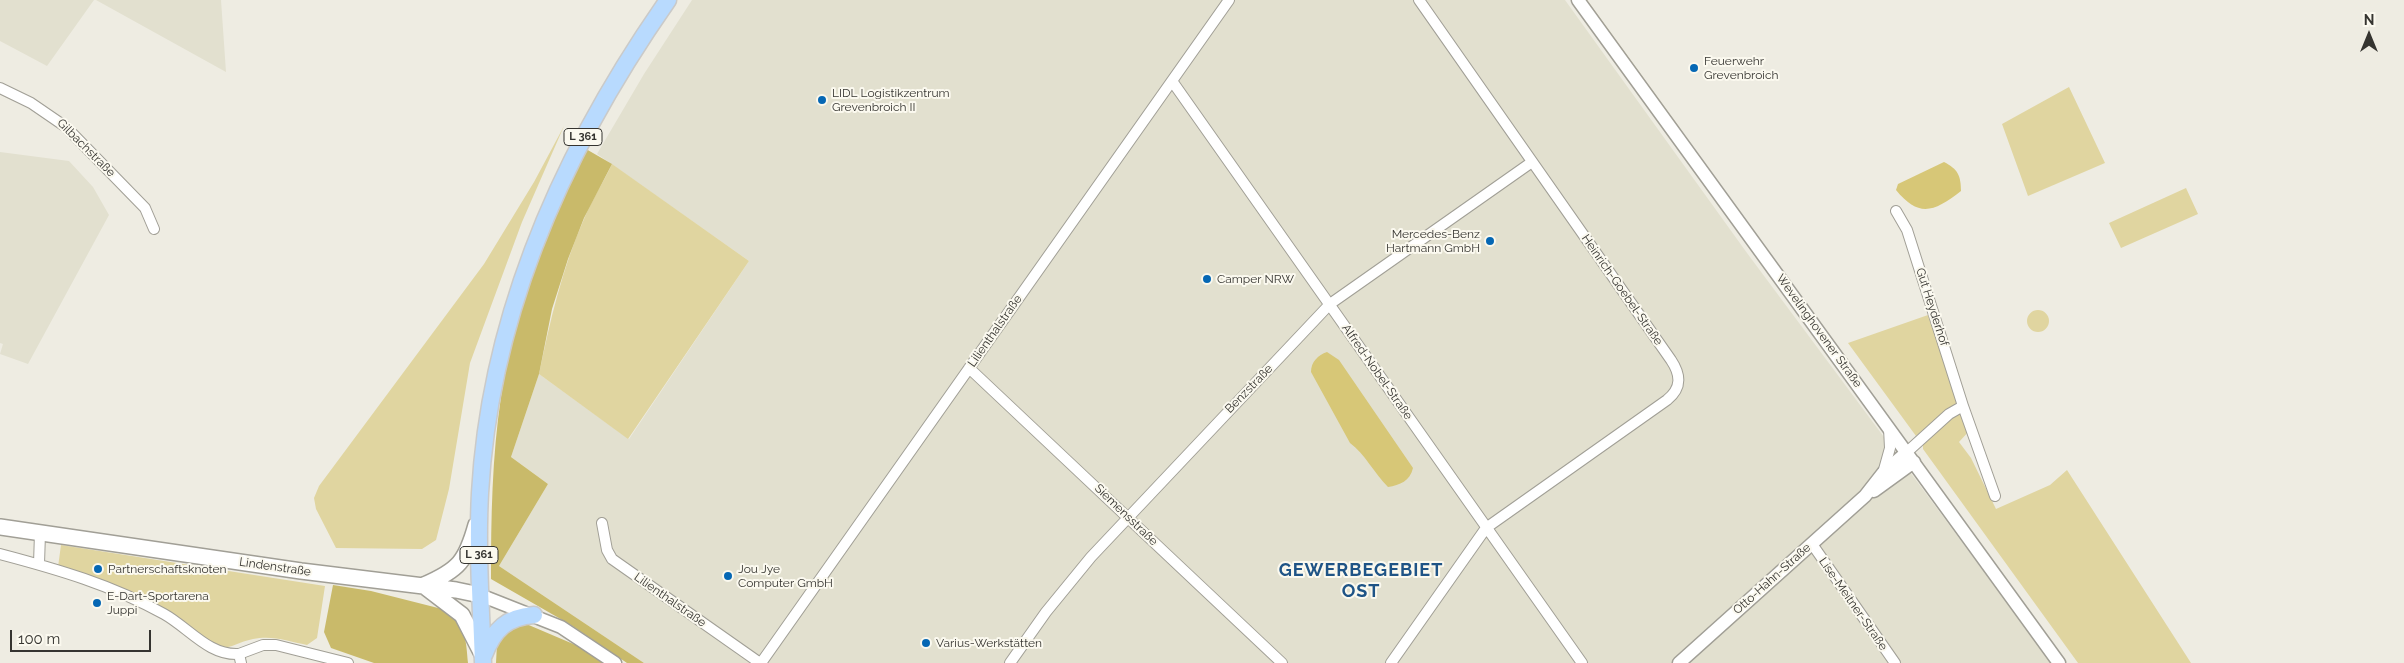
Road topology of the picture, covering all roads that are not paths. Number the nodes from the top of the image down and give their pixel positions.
1 (668, 0) edge
2 (1229, 0) edge
3 (1419, 0) edge
4 (1578, 0) edge
5 (1172, 81) junction
6 (0, 88) edge
7 (1532, 162) junction
8 (1896, 211) dead end
9 (154, 229) dead end
10 (1330, 304) junction
11 (969, 368) junction
12 (1963, 406) junction
13 (1889, 428) junction
14 (1910, 457) junction
15 (1883, 473) junction
16 (1866, 496) junction
17 (1995, 496) dead end
18 (479, 514) junction
19 (1128, 517) junction
20 (602, 523) dead end
21 (0, 527) edge
22 (1486, 528) junction
23 (40, 533) junction
24 (1812, 544) junction
25 (0, 554) edge
26 (40, 564) junction
27 (423, 585) junction
28 (480, 595) junction
29 (534, 615) junction
30 (240, 659) edge
31 (483, 660) edge
32 (348, 663) edge
33 (615, 663) edge
34 (760, 663) edge
35 (1010, 663) edge
36 (1282, 663) edge
37 (1391, 663) edge
38 (1582, 663) edge
39 (1679, 663) edge
40 (1895, 663) edge
41 (2059, 663) edge

1 - 18 main road, L 361
2 - 5 street, Lilienthalstraße
3 - 7 street, Heinrich-Goebel-Straße
4 - 13 street, Wevelinghovener Straße
5 - 10 street, Alfred-Nobel-Straße
5 - 11 street, Lilienthalstraße
6 - 9 street, Gilbachstraße
7 - 10 street, Benzstraße
7 - 22 street, Heinrich-Goebel-Straße
8 - 12 street, Gut Heyderhof
10 - 19 street, Benzstraße
10 - 22 street, Alfred-Nobel-Straße
11 - 19 street, Siemensstraße
11 - 34 street, Lilienthalstraße
12 - 14 street
12 - 17 street, Gut Heyderhof
13 - 14 street, Wevelinghovener Straße
13 - 15 street, Otto-Hahn-Straße
14 - 15 street, Otto-Hahn-Straße
14 - 16 street, Otto-Hahn-Straße
14 - 41 street, Wevelinghovener Straße
15 - 16 street, Otto-Hahn-Straße
16 - 24 street, Otto-Hahn-Straße
18 - 27 main road
18 - 28 main road, L 361
19 - 35 street, Benzstraße
19 - 36 street, Siemensstraße
20 - 34 street, Lilienthalstraße
21 - 23 main road, Lindenstraße
22 - 37 street
22 - 38 street, Alfred-Nobel-Straße
23 - 26 street
23 - 27 main road, Lindenstraße
24 - 39 street, Otto-Hahn-Straße
24 - 40 street, Lise-Meitner-Straße
25 - 26 street
26 - 30 street
27 - 28 main road, Lindenstraße
27 - 31 main road
28 - 29 street
28 - 31 main road, L 361
29 - 31 main road
29 - 33 street
30 - 32 street

